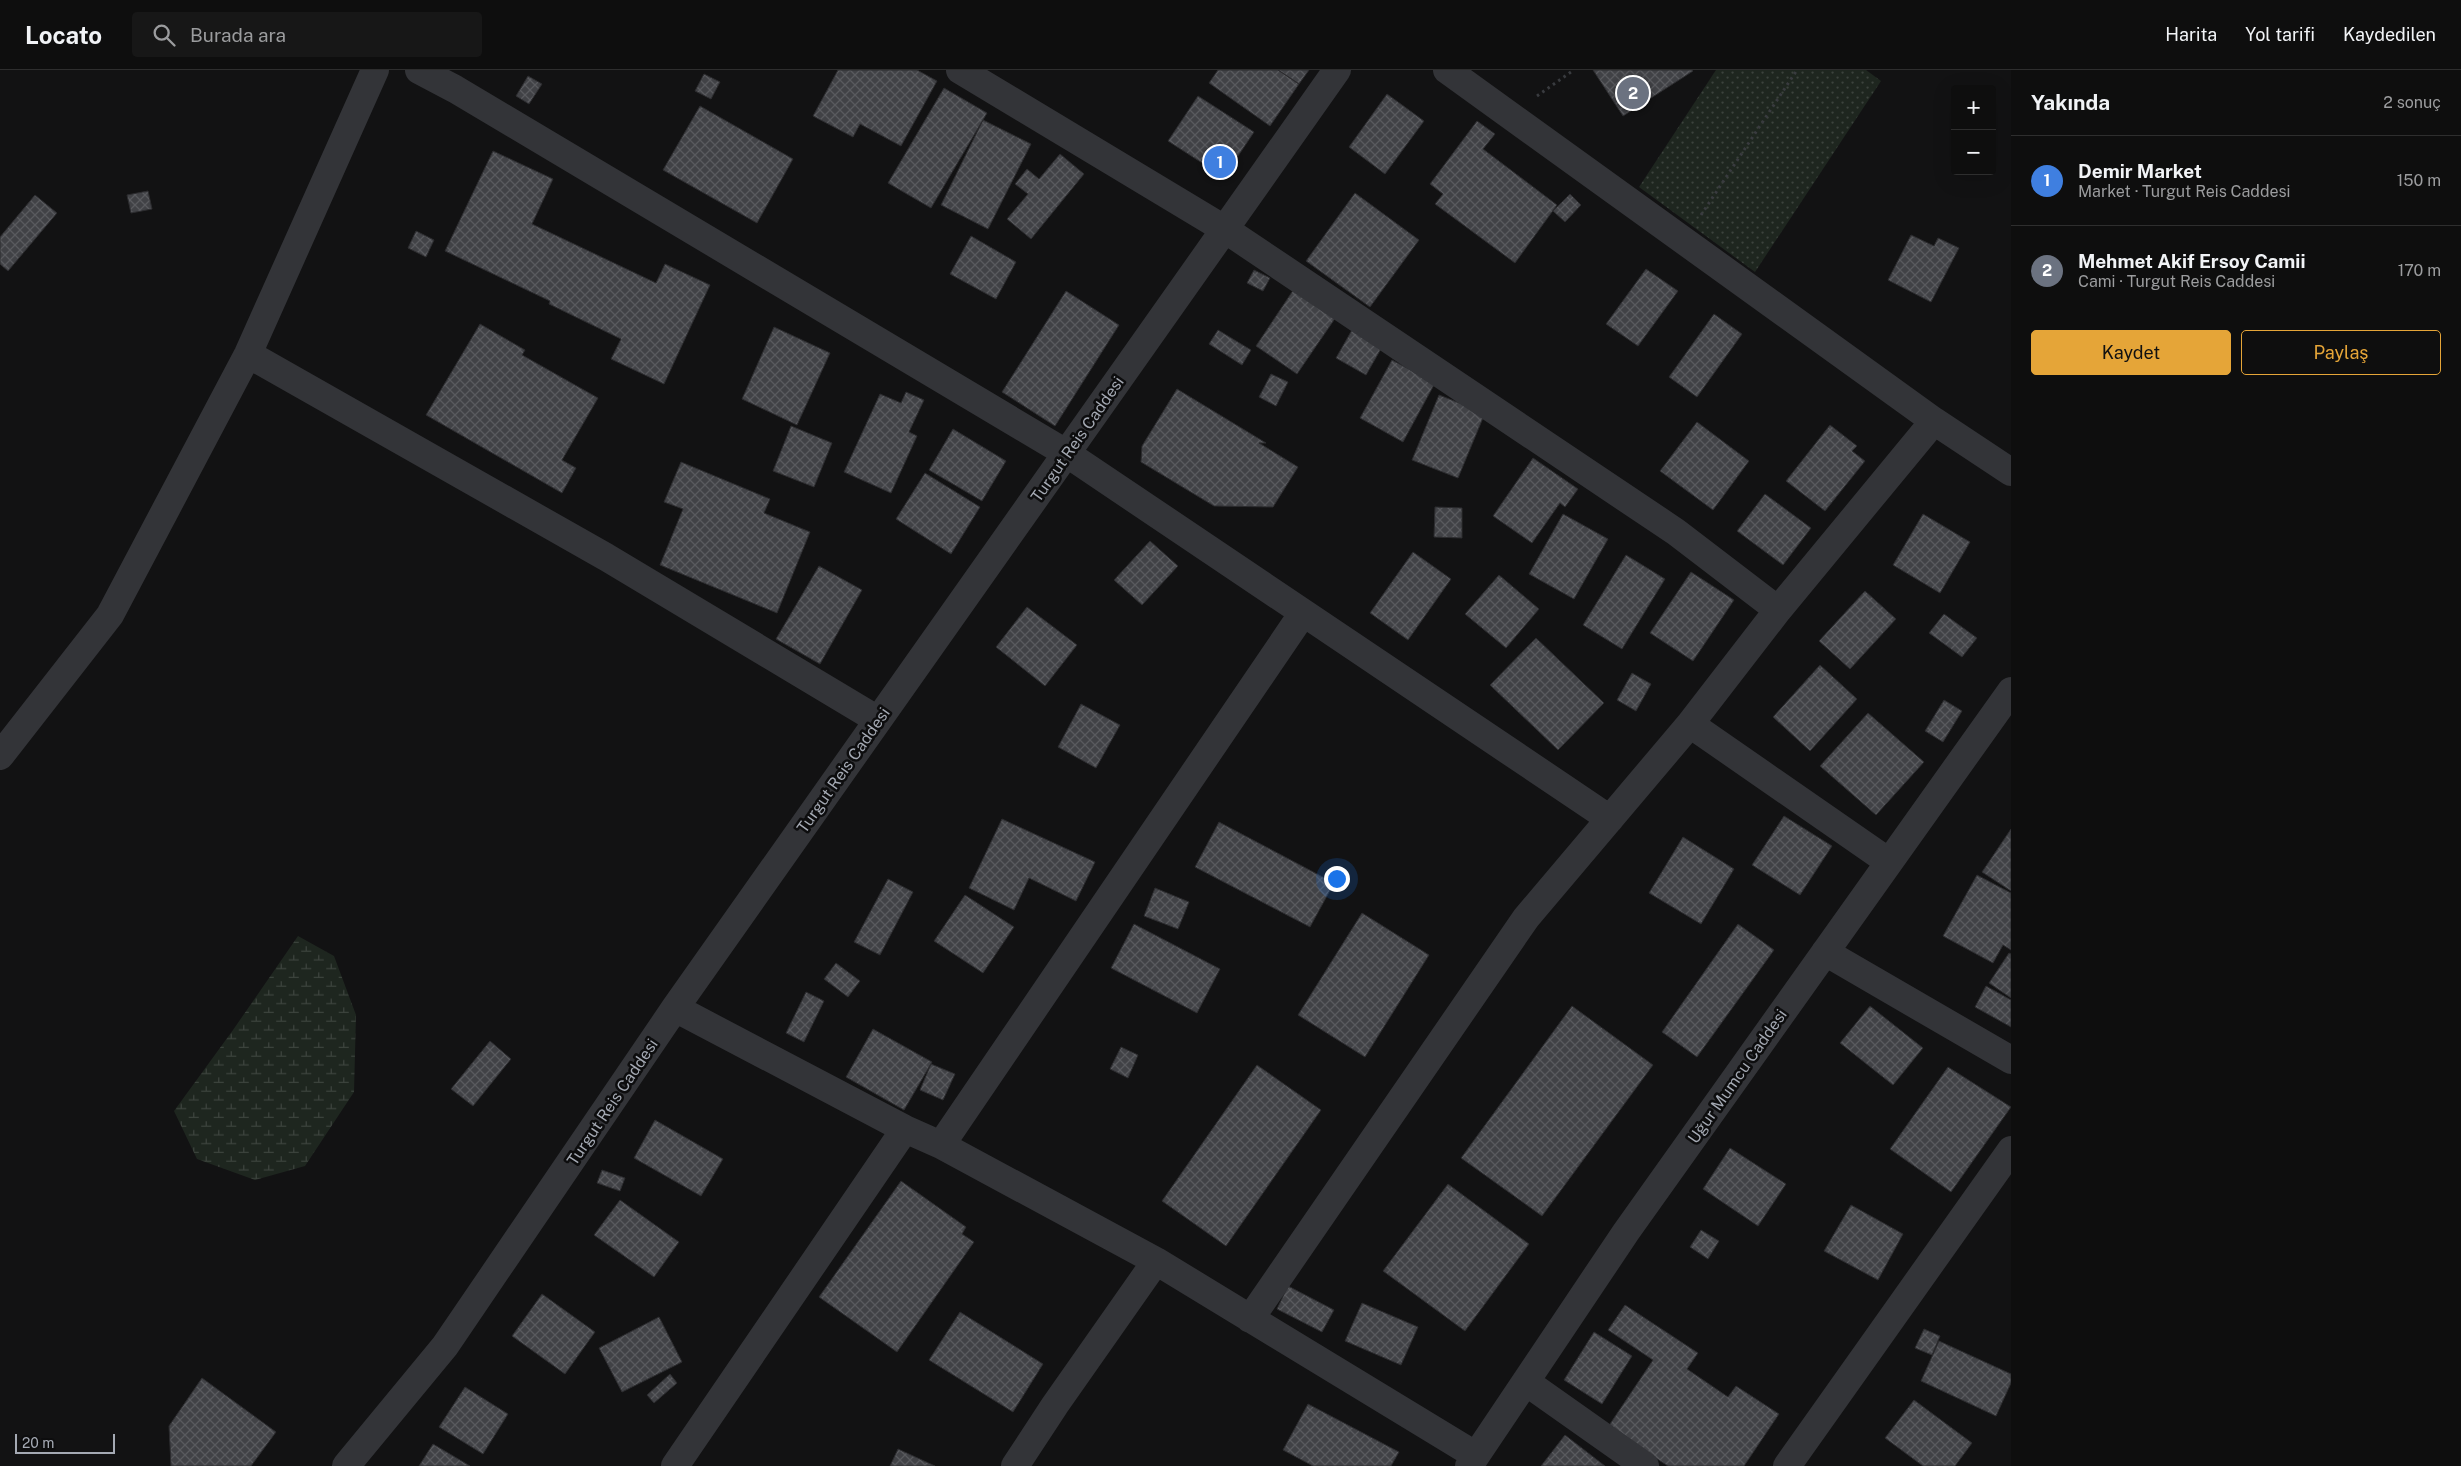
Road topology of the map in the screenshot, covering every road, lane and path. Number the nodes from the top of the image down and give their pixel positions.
1 (375, 70) edge
2 (419, 70) edge
3 (960, 70) edge
4 (1337, 70) edge
5 (1447, 70) edge
6 (1796, 70) edge
7 (1571, 72) dead end
8 (1510, 116) junction
9 (1226, 230) junction
10 (1683, 240) junction
11 (248, 354) junction
12 (1934, 421) junction
13 (1066, 453) junction
14 (2011, 472) edge
15 (1778, 610) junction
16 (1303, 613) junction
17 (2011, 691) edge
18 (878, 720) junction
19 (1690, 724) junction
20 (0, 756) edge
21 (1610, 818) junction
22 (1889, 862) junction
23 (1825, 952) junction
24 (675, 1008) junction
25 (2011, 1060) edge
26 (905, 1129) junction
27 (941, 1145) junction
28 (2011, 1150) edge
29 (1156, 1261) junction
30 (1250, 1319) junction
31 (1526, 1382) junction
32 (1472, 1460) edge
33 (346, 1466) edge
34 (675, 1466) edge
35 (1015, 1466) edge
36 (1645, 1466) edge
37 (1787, 1466) edge

1 - 11 street
2 - 13 street
3 - 9 street
4 - 9 street, Turgut Reis Caddesi
5 - 8 street
6 - 10 path
7 - 8 path
8 - 10 street
9 - 13 street, Turgut Reis Caddesi
9 - 15 street
10 - 12 street
11 - 18 street
11 - 20 street
12 - 14 street
12 - 15 street
13 - 16 street
13 - 18 street, Turgut Reis Caddesi
15 - 19 street
16 - 21 street
16 - 27 street
17 - 22 street, Uğur Mumcu Caddesi
18 - 24 street, Turgut Reis Caddesi
19 - 21 street
19 - 22 street
21 - 30 street
22 - 23 street, Uğur Mumcu Caddesi
23 - 25 street
23 - 31 street, Uğur Mumcu Caddesi
24 - 26 street
24 - 33 street, Turgut Reis Caddesi
26 - 27 street
26 - 34 street
27 - 29 street
28 - 37 street
29 - 30 street
29 - 35 street
30 - 32 street
31 - 32 street, Uğur Mumcu Caddesi
31 - 36 street

